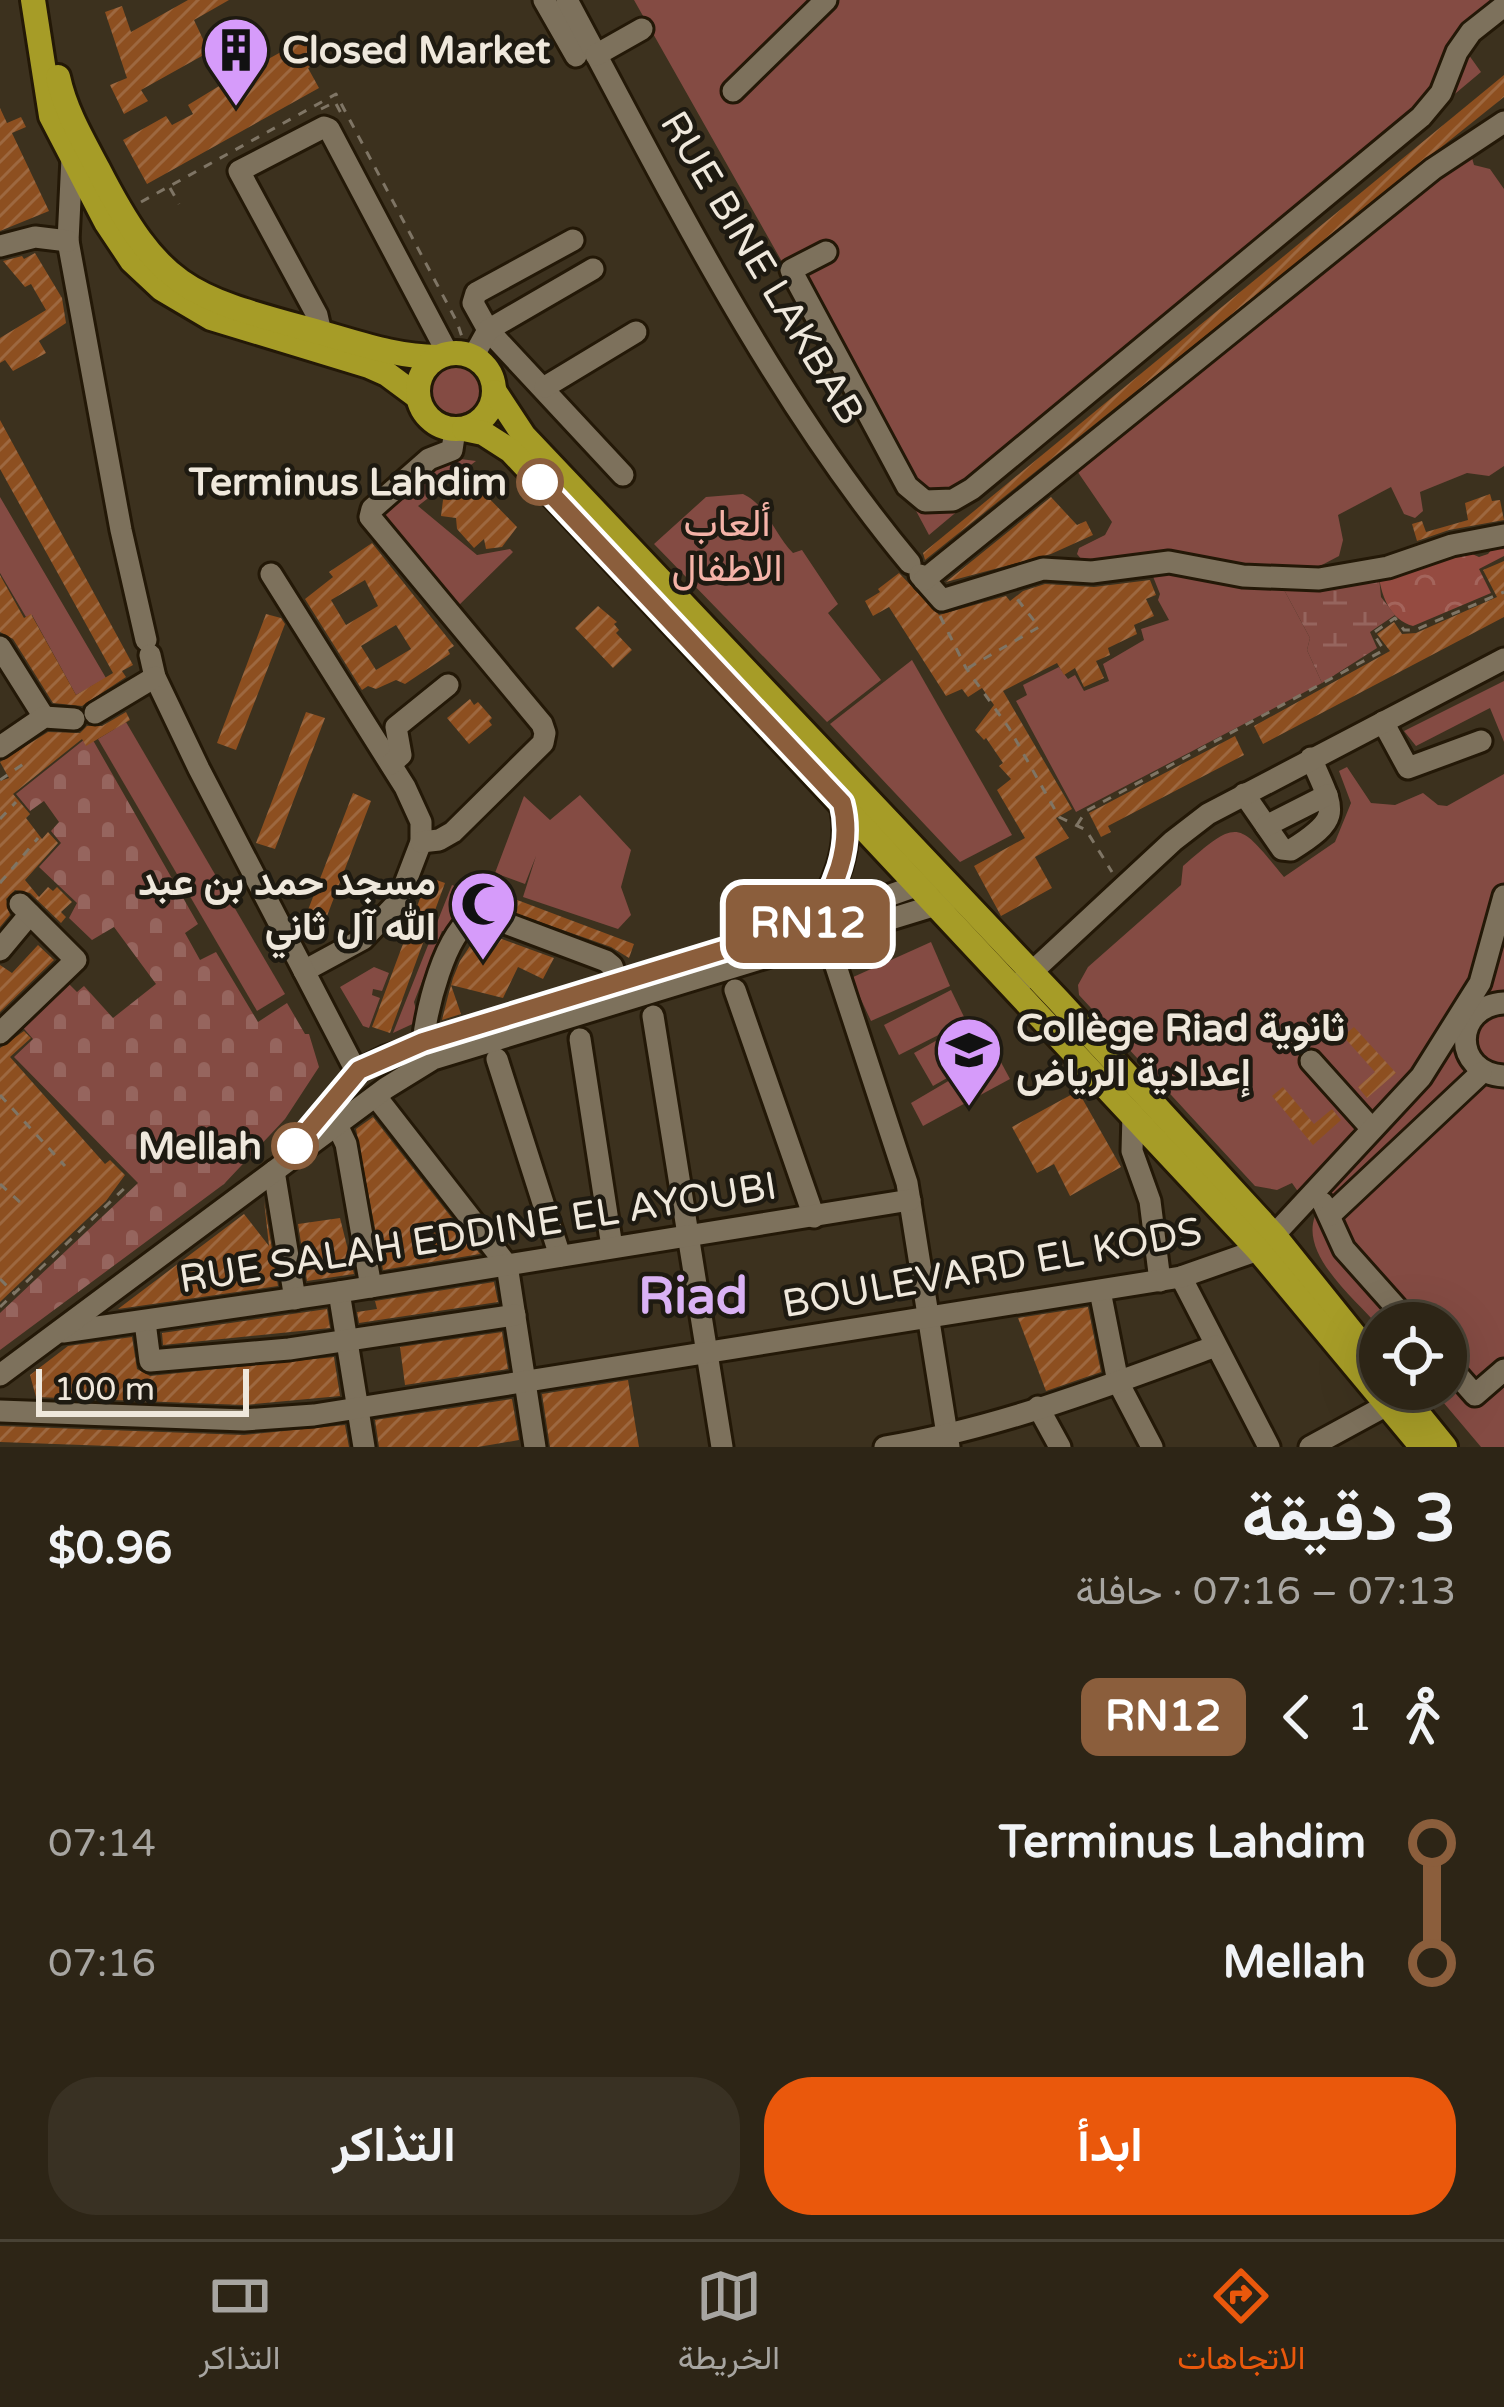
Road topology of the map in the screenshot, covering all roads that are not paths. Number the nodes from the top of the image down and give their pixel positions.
1 (33, 0) edge
2 (47, 0) edge
3 (544, 0) edge
4 (567, 0) edge
5 (826, 0) edge
6 (1504, 6) edge
7 (642, 29) dead end
8 (586, 55) junction
9 (733, 91) dead end
10 (1504, 122) edge
11 (72, 158) junction
12 (573, 240) dead end
13 (68, 241) junction
14 (0, 246) edge
15 (826, 253) dead end
16 (593, 269) dead end
17 (488, 330) junction
18 (636, 332) dead end
19 (321, 333) junction
20 (452, 350) junction
21 (544, 388) junction
22 (494, 392) junction
23 (418, 397) junction
24 (460, 430) junction
25 (623, 476) dead end
26 (1504, 536) edge
27 (918, 573) junction
28 (271, 574) dead end
29 (0, 647) edge
30 (150, 657) junction
31 (1504, 658) edge
32 (448, 685) dead end
33 (44, 717) junction
34 (1383, 722) junction
35 (1481, 741) dead end
36 (0, 747) edge
37 (1311, 758) junction
38 (391, 764) junction
39 (1244, 794) junction
40 (1327, 795) junction
41 (842, 803) junction
42 (1266, 826) junction
43 (421, 842) junction
44 (927, 895) junction
45 (1504, 896) edge
46 (808, 924) junction
47 (0, 950) edge
48 (832, 957) dead end
49 (304, 971) junction
50 (1023, 980) junction
51 (735, 990) dead end
52 (621, 991) junction
53 (1493, 1003) edge
54 (653, 1016) dead end
55 (0, 1033) edge
56 (1448, 1037) junction
57 (580, 1039) dead end
58 (423, 1042) junction
59 (497, 1059) dead end
60 (1311, 1061) dead end
61 (1476, 1067) junction
62 (362, 1070) junction
63 (1504, 1076) edge
64 (382, 1096) junction
65 (1504, 1099) edge
66 (1133, 1114) junction
67 (338, 1127) junction
68 (1372, 1129) junction
69 (274, 1171) junction
70 (1316, 1190) junction
71 (910, 1201) junction
72 (1330, 1215) junction
73 (814, 1217) junction
74 (688, 1235) junction
75 (1266, 1242) junction
76 (612, 1247) junction
77 (560, 1256) junction
78 (507, 1265) junction
79 (1170, 1279) junction
80 (371, 1287) junction
81 (1100, 1291) junction
82 (339, 1292) junction
83 (295, 1299) junction
84 (1391, 1302) edge
85 (515, 1315) junction
86 (929, 1320) junction
87 (145, 1322) junction
88 (57, 1333) junction
89 (347, 1341) junction
90 (1359, 1344) edge
91 (1216, 1346) junction
92 (706, 1354) junction
93 (1359, 1356) edge
94 (1504, 1370) edge
95 (0, 1375) edge
96 (1118, 1382) junction
97 (525, 1384) junction
98 (1467, 1386) edge
99 (1038, 1407) junction
100 (358, 1409) junction
101 (1371, 1410) edge
102 (1401, 1410) edge
103 (1407, 1410) edge
104 (0, 1411) edge
105 (947, 1442) edge
106 (531, 1446) edge
107 (364, 1447) edge
108 (722, 1447) edge
109 (885, 1447) edge
110 (1060, 1447) edge
111 (1152, 1447) edge
112 (1270, 1447) edge
113 (1310, 1447) edge
114 (1422, 1447) edge
115 (1445, 1447) edge

1 - 11 main road
2 - 19 main road
3 - 8 street
4 - 8 street, RUE BINE LAKBAB
5 - 9 street
6 - 15 street
7 - 8 street
8 - 27 street, RUE BINE LAKBAB
10 - 27 street
11 - 13 street
11 - 23 main road
12 - 17 street
13 - 14 street
13 - 30 street
16 - 17 street
17 - 20 street
17 - 21 street
18 - 21 street
19 - 20 main road
19 - 20 street
20 - 22 main road
20 - 23 main road
21 - 25 street
22 - 24 main road
22 - 44 main road
23 - 24 main road
24 - 41 main road
24 - 43 street
26 - 27 street
28 - 38 street
29 - 33 street
30 - 33 street
30 - 49 street
31 - 34 street
32 - 38 street
33 - 36 street
34 - 35 street
34 - 37 street
37 - 39 street
37 - 40 street
38 - 43 street
39 - 42 street
39 - 50 street
40 - 42 street
40 - 42 street
41 - 44 main road
41 - 46 main road
43 - 49 street
44 - 46 street
44 - 50 main road
44 - 52 street
45 - 53 street
46 - 52 street
47 - 55 street
48 - 71 street
49 - 62 street
50 - 66 main road
50 - 75 main road
51 - 73 street
52 - 58 street
52 - 58 street
52 - 64 street
53 - 56 street
53 - 61 street
54 - 74 street
56 - 61 street
56 - 68 street
57 - 76 street
58 - 62 street
59 - 77 street
60 - 68 street
61 - 63 street
61 - 65 street
61 - 72 street
62 - 64 street
62 - 69 street
64 - 67 street
64 - 78 street
66 - 75 main road
66 - 79 street
67 - 69 street
67 - 80 street
68 - 70 street
69 - 83 street
69 - 88 street
70 - 72 street
70 - 75 street
71 - 73 street, RUE SALAH EDDINE EL AYOUBI
71 - 86 street
72 - 84 street
73 - 74 street, RUE SALAH EDDINE EL AYOUBI
74 - 76 street, RUE SALAH EDDINE EL AYOUBI
74 - 92 street
75 - 79 street, BOULEVARD EL KODS
75 - 90 main road
75 - 93 main road
76 - 77 street, RUE SALAH EDDINE EL AYOUBI
77 - 78 street, RUE SALAH EDDINE EL AYOUBI
78 - 80 street, RUE SALAH EDDINE EL AYOUBI
78 - 85 street
79 - 81 street, BOULEVARD EL KODS
79 - 91 street
80 - 82 street, RUE SALAH EDDINE EL AYOUBI
81 - 86 street, BOULEVARD EL KODS
81 - 96 street
82 - 83 street, RUE SALAH EDDINE EL AYOUBI
82 - 89 street
83 - 87 street, RUE SALAH EDDINE EL AYOUBI
85 - 89 street
85 - 97 street
86 - 92 street, BOULEVARD EL KODS
86 - 105 street
87 - 88 street, RUE SALAH EDDINE EL AYOUBI
87 - 89 street
88 - 95 street
89 - 100 street
91 - 96 street
91 - 112 street
92 - 97 street, BOULEVARD EL KODS
92 - 108 street
94 - 98 street
96 - 99 street
96 - 111 street
97 - 100 street, BOULEVARD EL KODS
97 - 106 street
99 - 105 street
99 - 110 street
100 - 104 street, BOULEVARD EL KODS
100 - 107 street
101 - 113 street
102 - 114 main road
103 - 115 main road
105 - 109 street

